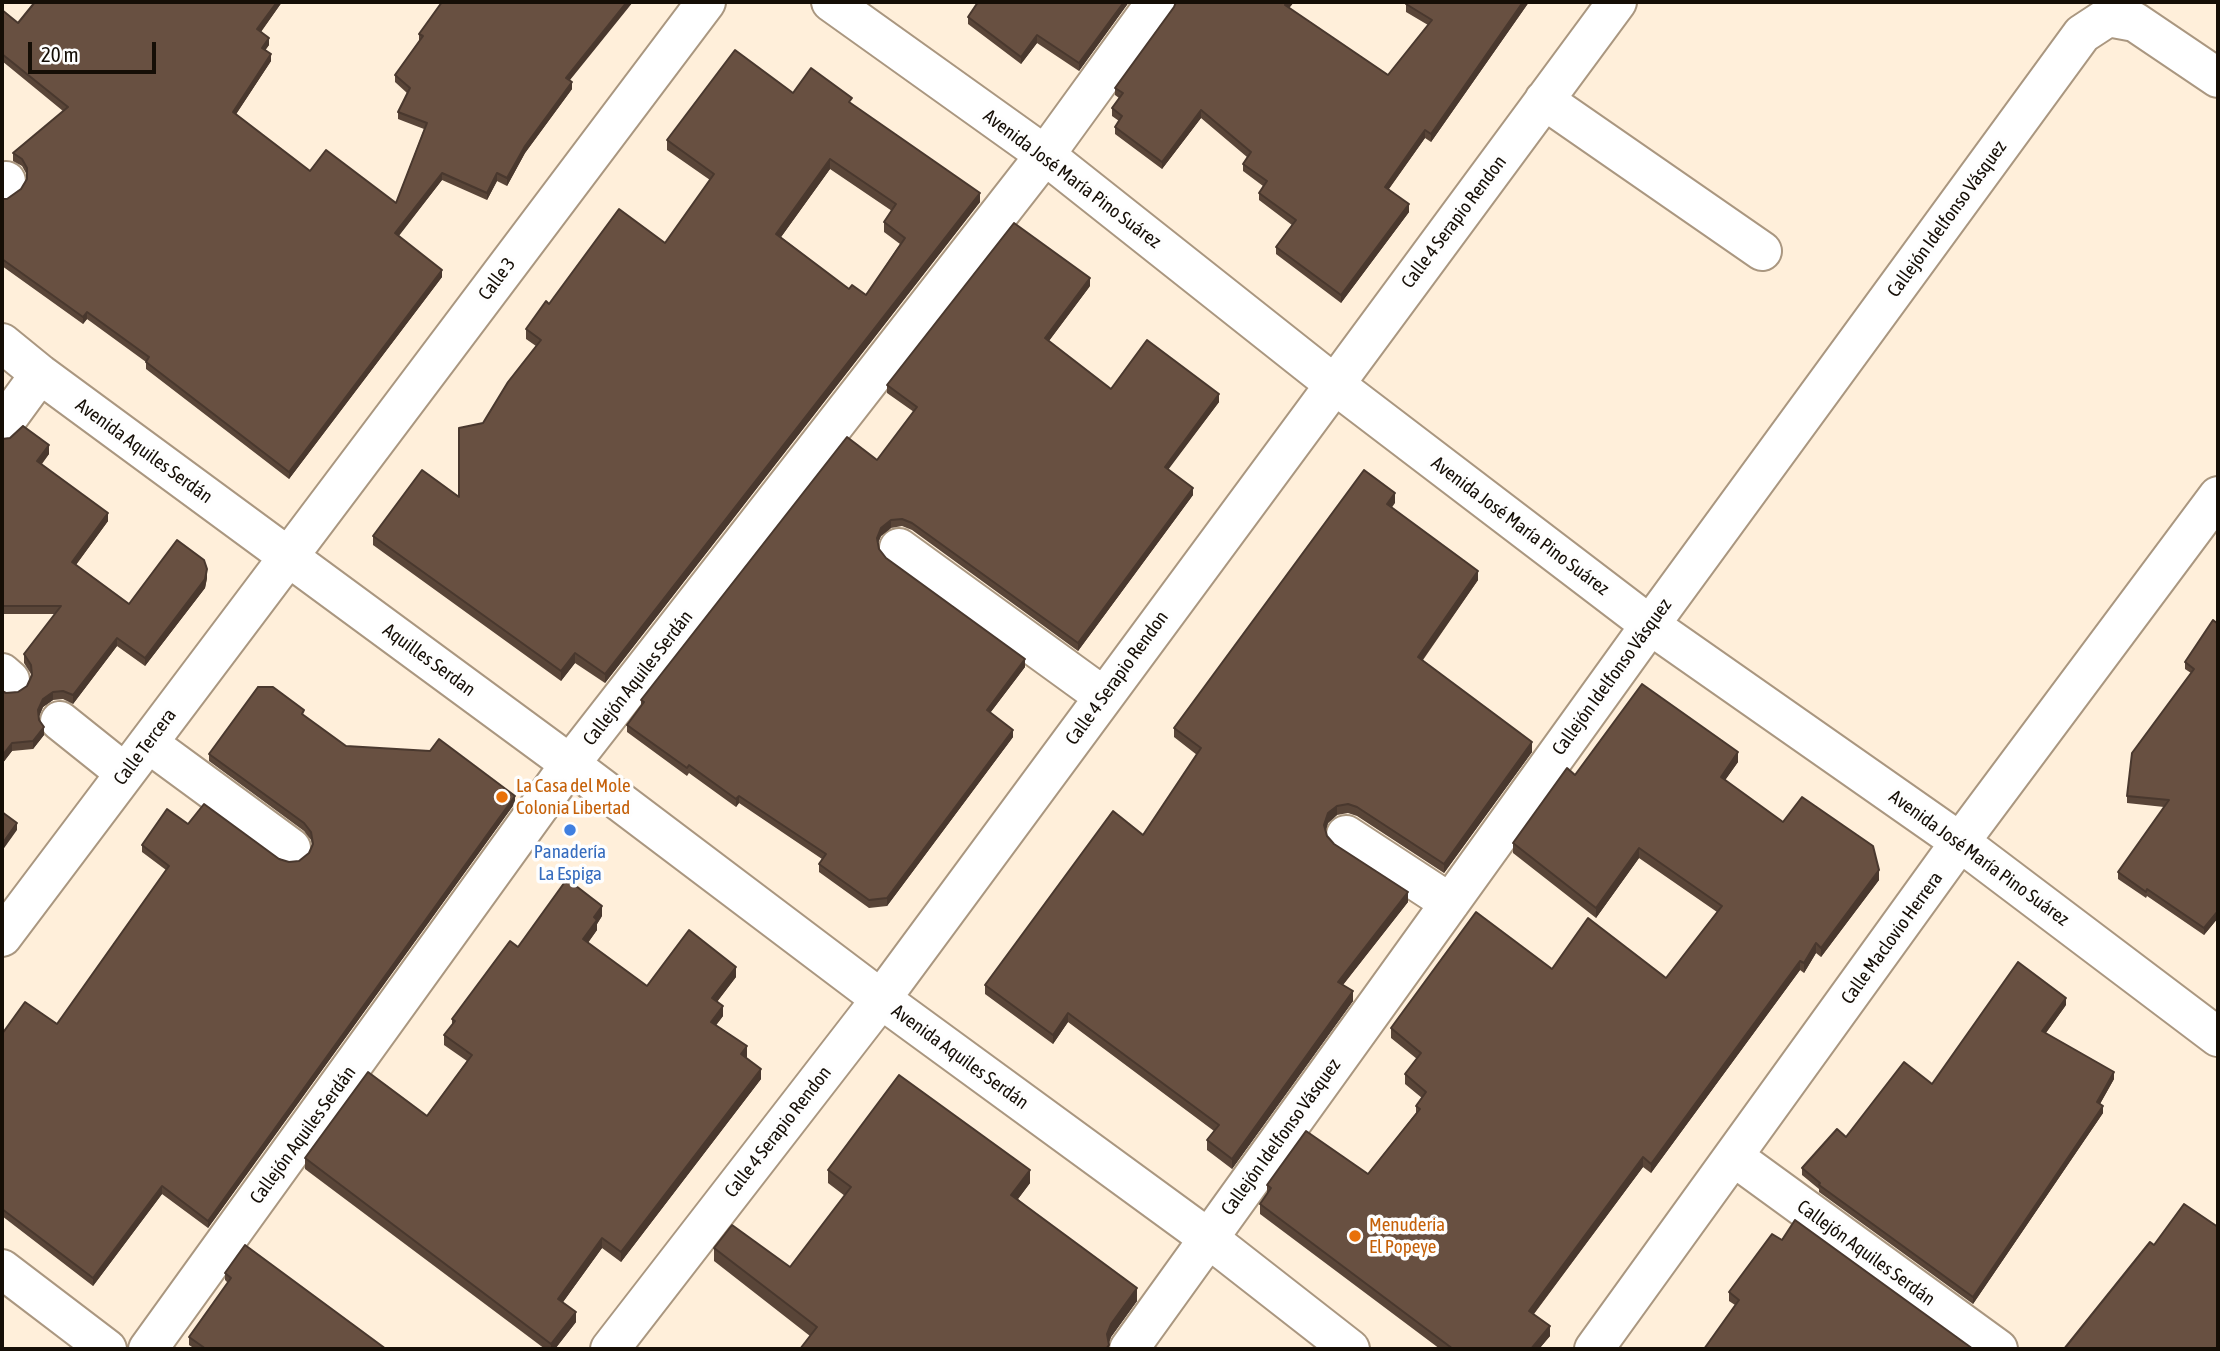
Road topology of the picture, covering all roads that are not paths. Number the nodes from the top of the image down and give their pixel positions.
1 (706, 2) edge
2 (831, 2) edge
3 (1156, 2) edge
4 (1617, 2) edge
5 (2218, 78) edge
6 (1544, 100) junction
7 (1045, 155) junction
8 (1762, 251) dead end
9 (2, 343) edge
10 (40, 374) junction
11 (1334, 384) junction
12 (2, 425) edge
13 (2218, 496) edge
14 (2206, 539) edge
15 (899, 548) dead end
16 (288, 556) junction
17 (1650, 625) junction
18 (1104, 696) junction
19 (60, 721) dead end
20 (148, 743) junction
21 (570, 764) junction
22 (125, 773) junction
23 (1346, 835) dead end
24 (1960, 842) junction
25 (291, 848) dead end
26 (1450, 903) junction
27 (2, 937) edge
28 (881, 999) junction
29 (2218, 1037) edge
30 (1734, 1157) junction
31 (1208, 1238) junction
32 (2, 1269) edge
33 (107, 1349) edge
34 (148, 1349) edge
35 (610, 1349) edge
36 (1129, 1349) edge
37 (1350, 1349) edge
38 (1594, 1349) edge
39 (1998, 1349) edge

1 - 16 street, Calle 3
2 - 7 street, Avenida José María Pino Suárez
3 - 7 street
4 - 6 street, Calle 4 Serapio Rendon
5 - 17 street, Callejón Idelfonso Vásquez
6 - 8 street
6 - 11 street, Calle 4 Serapio Rendon
7 - 11 street, Avenida José María Pino Suárez
7 - 21 street, Callejón Aquiles Serdán
9 - 10 street, Avenida Aquiles Serdán
10 - 12 street
10 - 16 street, Avenida Aquiles Serdán
11 - 17 street, Avenida José María Pino Suárez
11 - 18 street, Calle 4 Serapio Rendon
13 - 14 street, Calle Maclovio Herrera
14 - 24 street, Calle Maclovio Herrera
15 - 18 street
16 - 20 street, Calle Tercera
16 - 21 street, Aquilles Serdan
17 - 24 street, Avenida José María Pino Suárez
17 - 26 street, Callejón Idelfonso Vásquez
18 - 28 street, Calle 4 Serapio Rendon
19 - 22 street
20 - 22 street, Calle Tercera
20 - 25 street
21 - 28 street, Avenida Aquiles Serdán
21 - 34 street, Callejón Aquiles Serdán
22 - 27 street, Calle Tercera
23 - 26 street
24 - 29 street, Avenida José María Pino Suárez
24 - 30 street, Calle Maclovio Herrera
26 - 31 street, Callejón Idelfonso Vásquez
28 - 31 street, Avenida Aquiles Serdán
28 - 35 street, Calle 4 Serapio Rendon
30 - 38 street, Calle Maclovio Herrera
30 - 39 street, Callejón Aquiles Serdán
31 - 36 street, Callejón Idelfonso Vásquez
31 - 37 street, Avenida Aquiles Serdán
32 - 33 street

